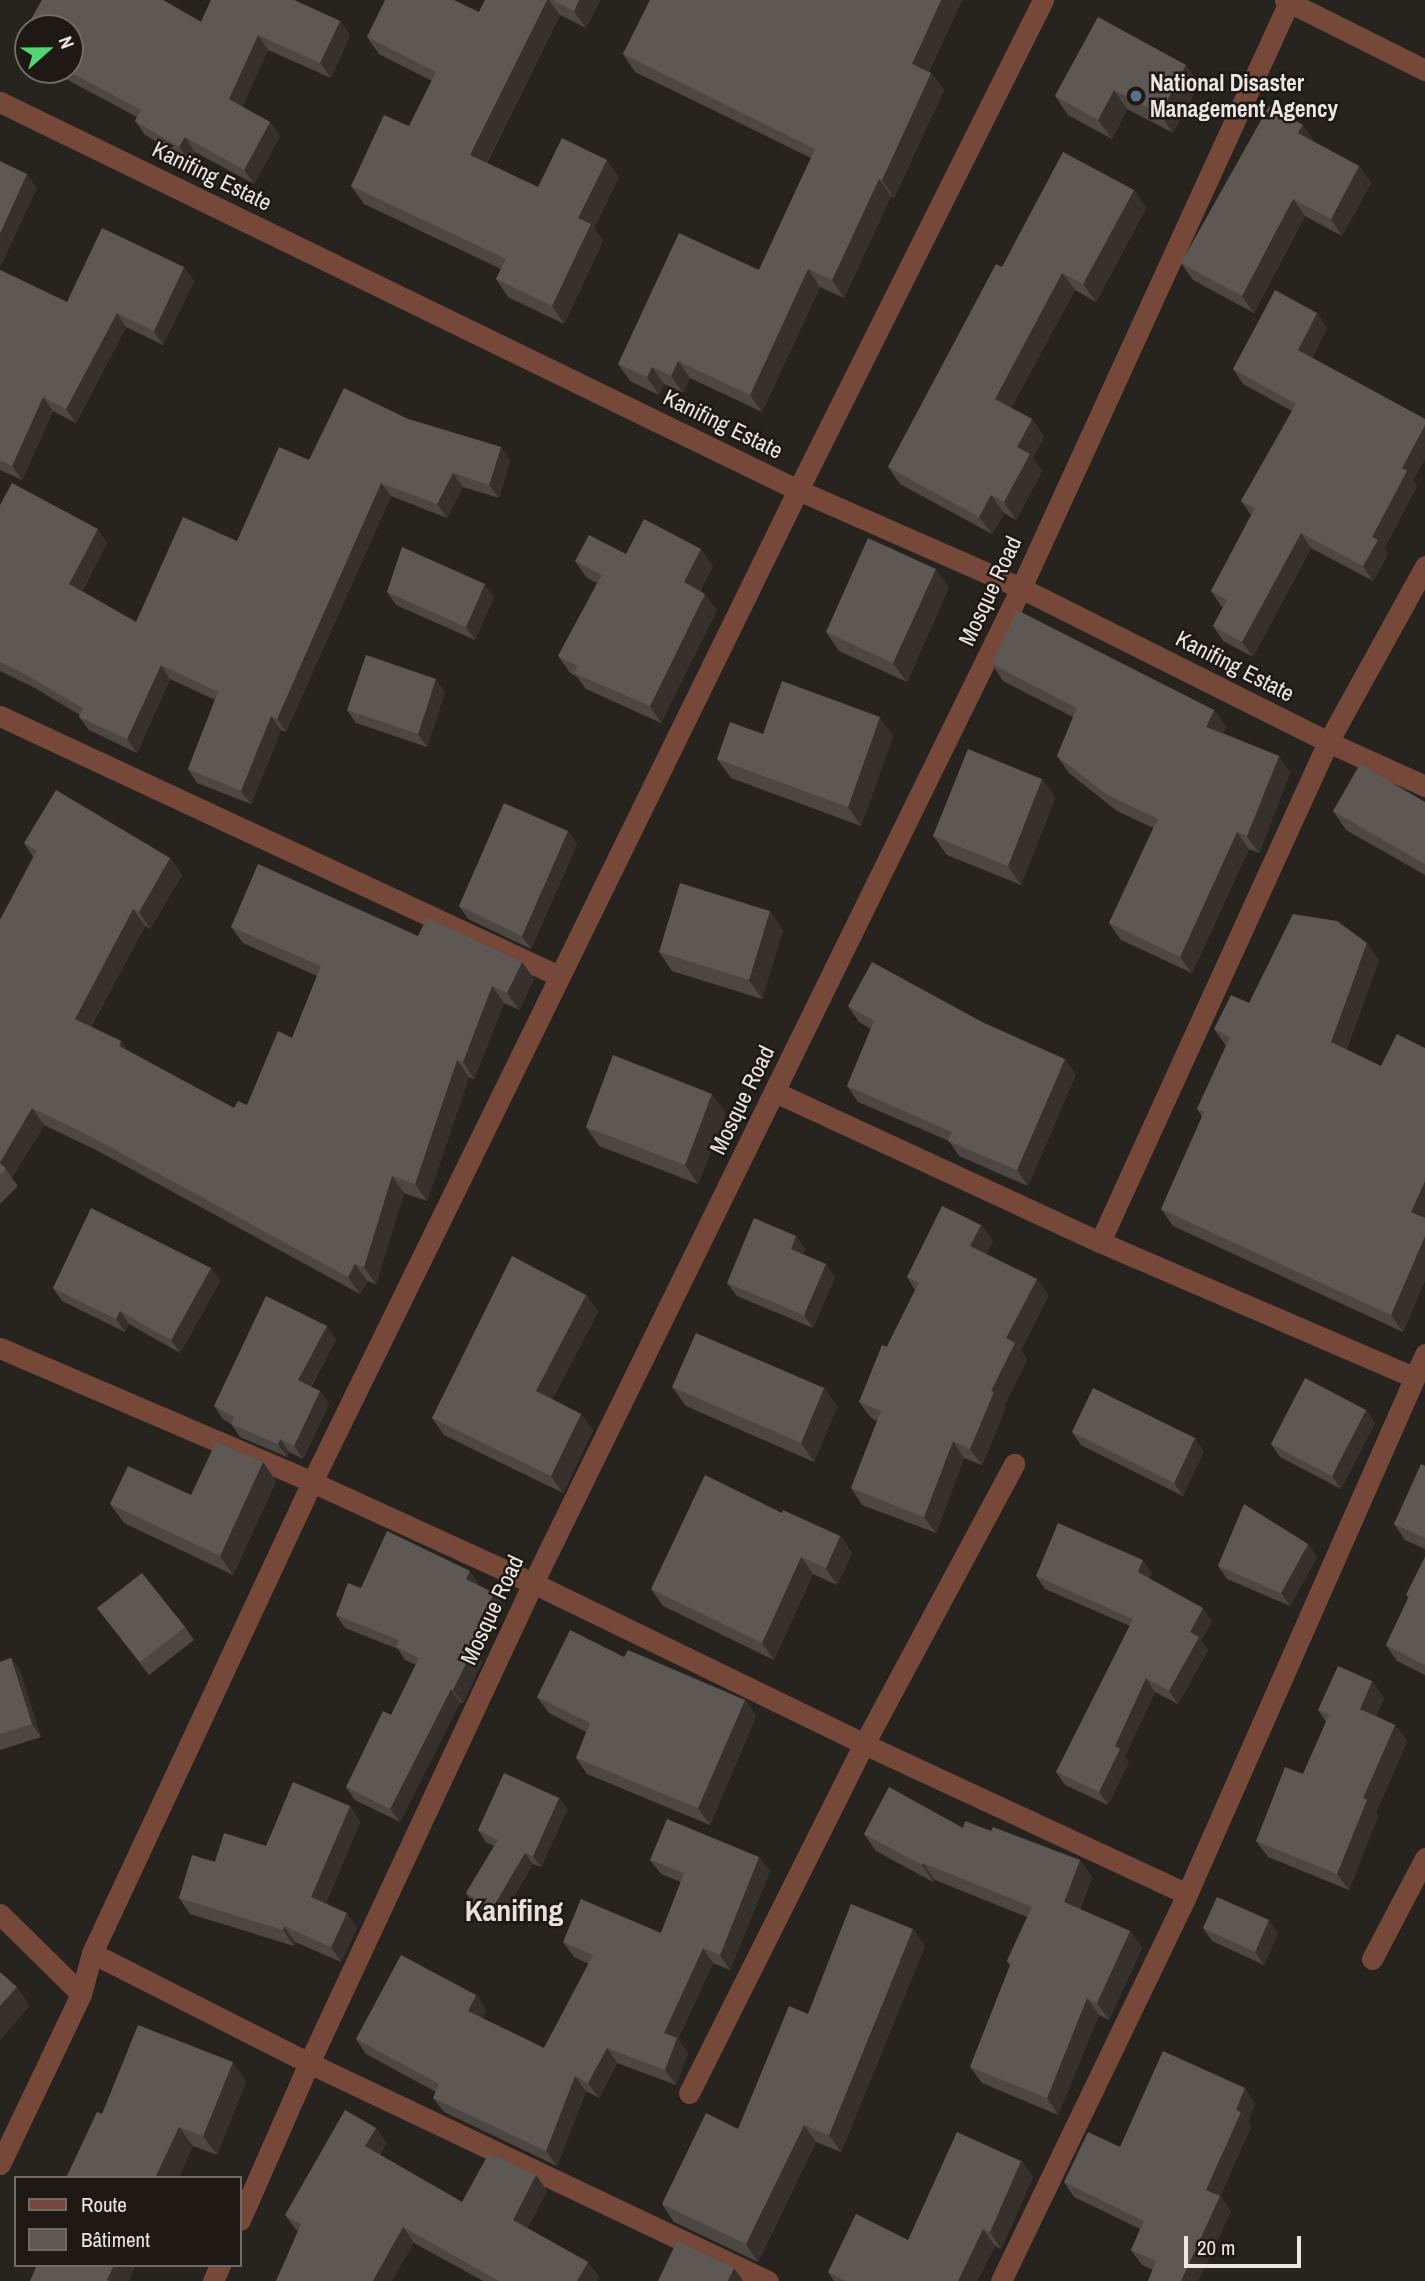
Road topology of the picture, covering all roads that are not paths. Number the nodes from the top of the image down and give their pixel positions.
1 (1044, 0) edge
2 (1287, 1) edge
3 (1425, 69) edge
4 (0, 102) edge
5 (798, 490) junction
6 (1425, 566) edge
7 (1021, 588) junction
8 (0, 716) edge
9 (1328, 742) junction
10 (1425, 786) edge
11 (559, 976) junction
12 (775, 1092) junction
13 (1100, 1242) junction
14 (0, 1348) edge
15 (1425, 1354) edge
16 (1414, 1377) junction
17 (1014, 1464) dead end
18 (312, 1482) junction
19 (533, 1583) junction
20 (864, 1744) junction
21 (1425, 1858) edge
22 (1187, 1894) junction
23 (0, 1914) edge
24 (93, 1953) junction
25 (1373, 1959) dead end
26 (80, 1994) junction
27 (309, 2063) junction
28 (689, 2094) dead end
29 (0, 2164) edge
30 (242, 2215) edge
31 (768, 2281) edge
32 (1001, 2281) edge

1 - 5 street
2 - 3 street
2 - 7 street, Mosque Road
4 - 5 street, Kanifing Estate
5 - 7 street, Kanifing Estate
5 - 11 street
6 - 9 street
7 - 9 street, Kanifing Estate
7 - 12 street, Mosque Road
8 - 11 street
9 - 10 street, Kanifing Estate
9 - 13 street
11 - 18 street
12 - 13 street
12 - 19 street, Mosque Road
13 - 16 street
14 - 18 street
15 - 16 street
16 - 22 street
17 - 20 street
18 - 19 street
18 - 24 street
19 - 20 street
19 - 27 street, Mosque Road
20 - 22 street
20 - 28 street
21 - 25 street
22 - 32 street
23 - 26 street
24 - 26 street
24 - 27 street
26 - 29 street
27 - 30 street, Mosque Road
27 - 31 street

